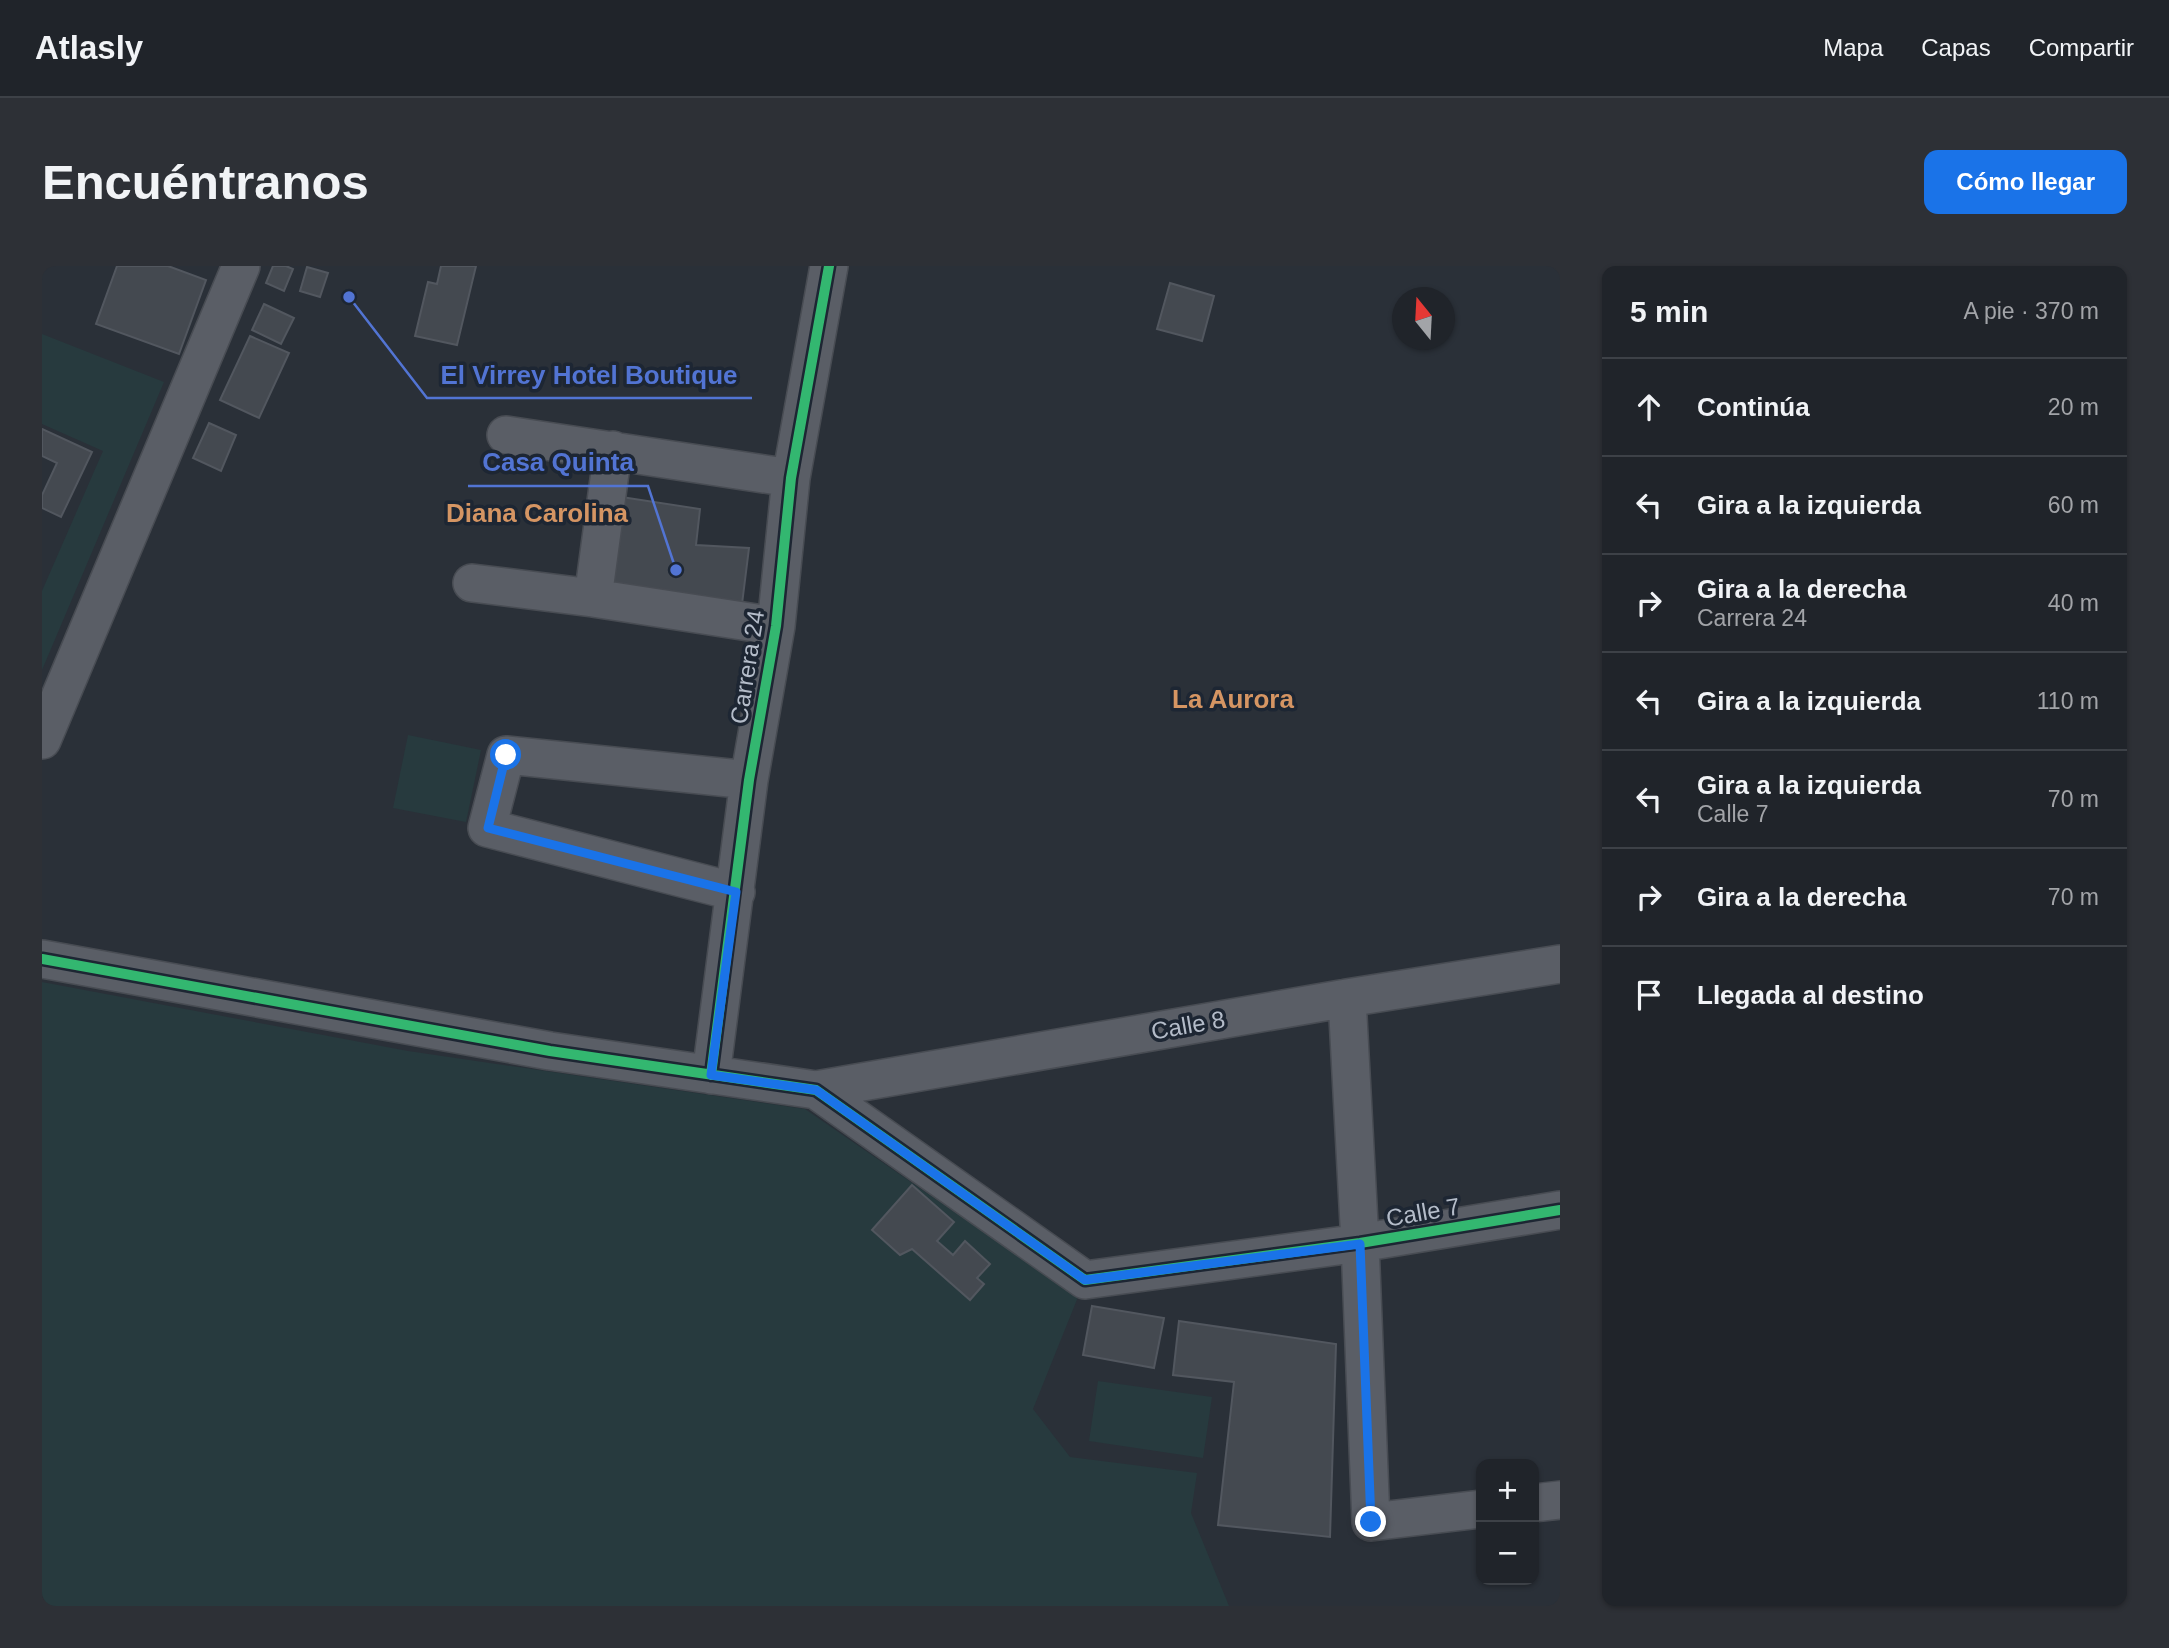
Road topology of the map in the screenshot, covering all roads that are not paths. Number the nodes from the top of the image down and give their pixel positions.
1 (240, 266) edge
2 (829, 266) edge
3 (506, 435) dead end
4 (613, 450) junction
5 (791, 478) junction
6 (472, 583) dead end
7 (593, 598) junction
8 (776, 626) junction
9 (42, 740) edge
10 (749, 780) junction
11 (736, 892) junction
12 (42, 959) edge
13 (1560, 964) edge
14 (1347, 998) junction
15 (711, 1075) junction
16 (816, 1090) junction
17 (1560, 1210) edge
18 (1360, 1244) junction
19 (1560, 1500) edge
20 (1539, 1502) edge
21 (1476, 1510) edge

1 - 9 street
2 - 5 street, Carrera 24
3 - 4 street
4 - 5 street
4 - 7 street
5 - 8 street, Carrera 24
6 - 7 street
7 - 8 street
8 - 10 street, Carrera 24
10 - 11 street, Carrera 24
10 - 11 street
11 - 15 street, Carrera 24
12 - 15 street
13 - 14 street, Calle 8
14 - 16 street, Calle 8
14 - 18 street
15 - 16 street
16 - 18 street, Calle 7
17 - 18 street, Calle 7
18 - 21 street
19 - 20 street

